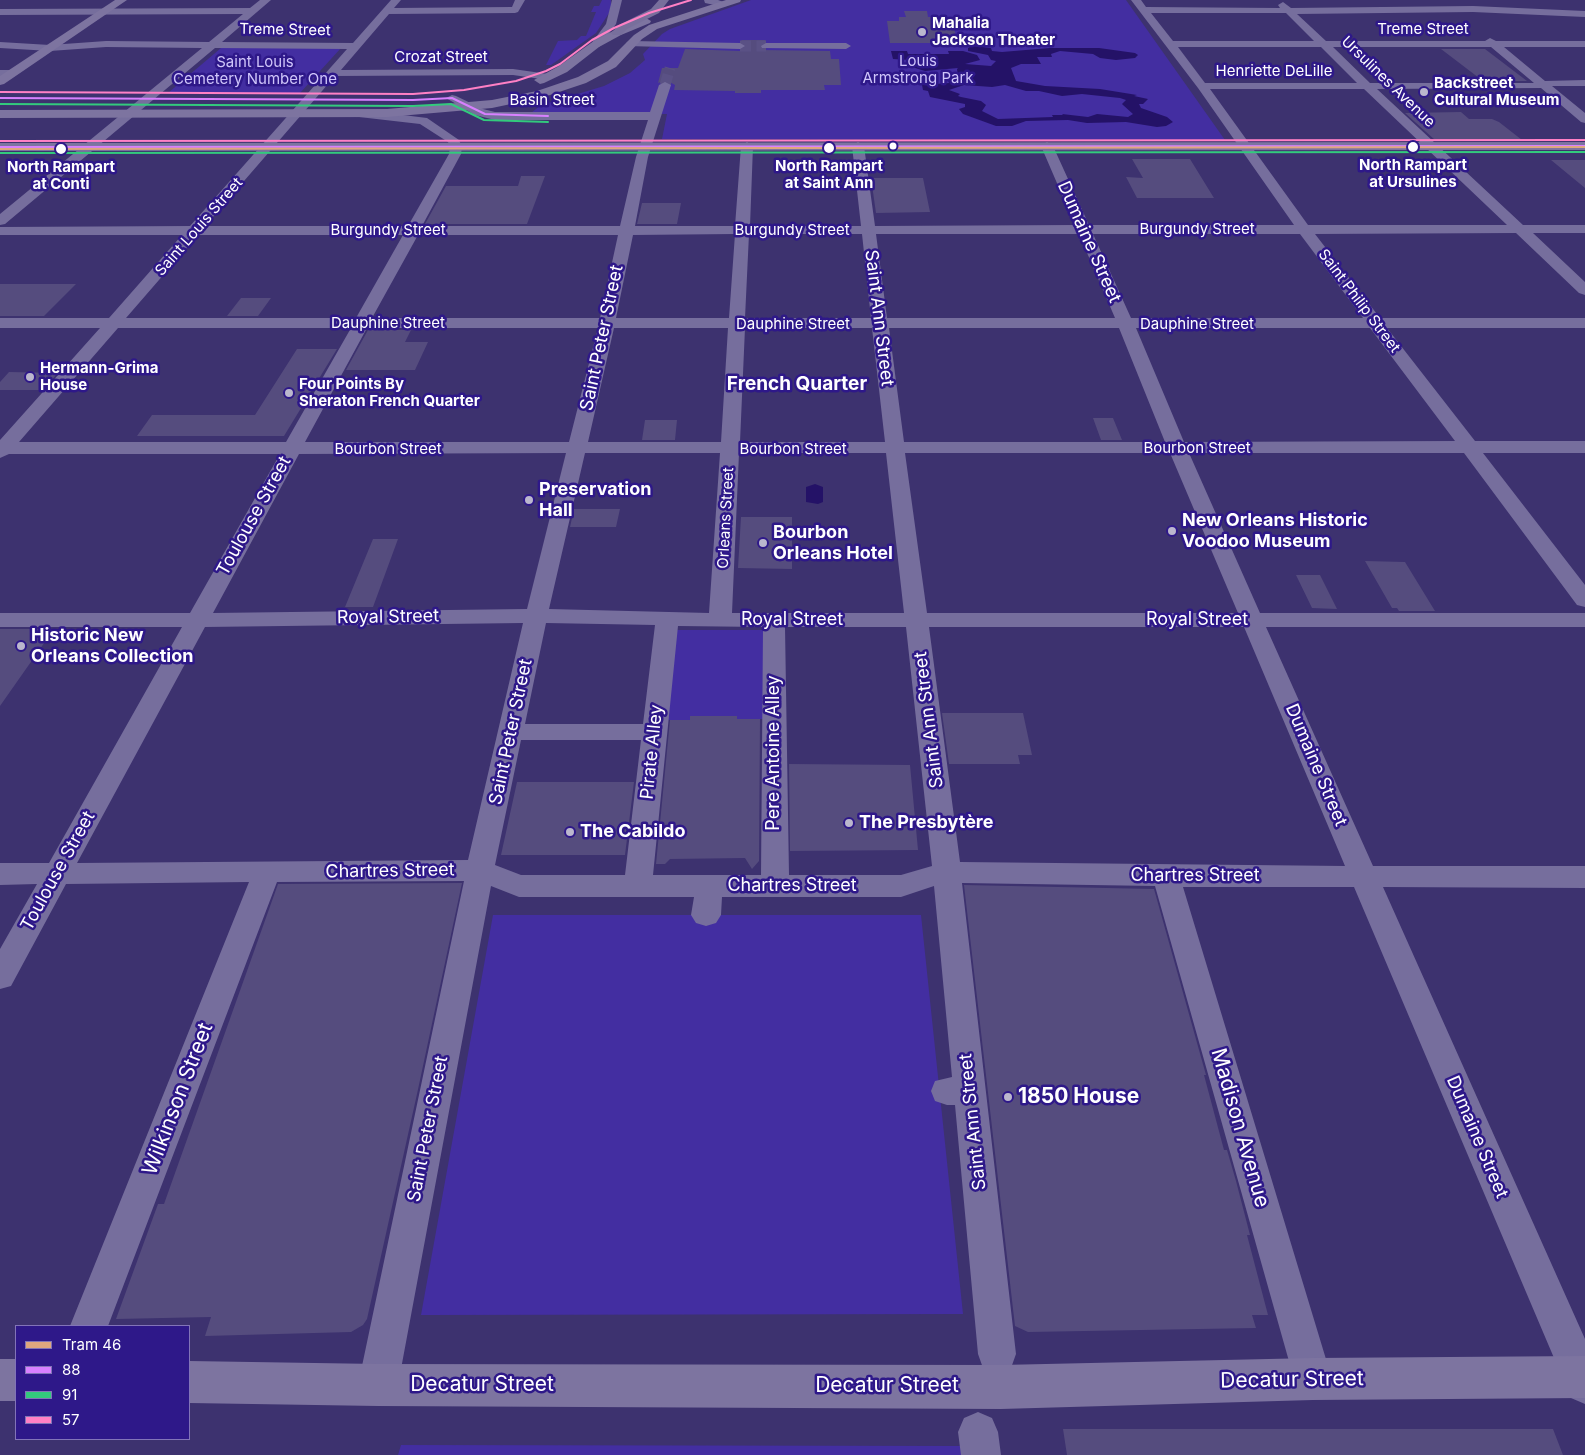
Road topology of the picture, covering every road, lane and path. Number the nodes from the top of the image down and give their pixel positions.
1 (122, 0) edge
2 (266, 0) edge
3 (396, 0) edge
4 (520, 0) edge
5 (617, 0) edge
6 (664, 0) edge
7 (1136, 0) edge
8 (1278, 0) edge
9 (1440, 0) edge
10 (720, 1) edge
11 (1144, 10) junction
12 (1289, 10) junction
13 (1452, 10) junction
14 (105, 11) junction
15 (252, 11) junction
16 (386, 11) junction
17 (0, 12) edge
18 (1584, 14) edge
19 (1466, 21) dead end
20 (617, 33) junction
21 (1480, 33) dead end
22 (213, 44) junction
23 (631, 44) junction
24 (1170, 44) junction
25 (1325, 44) junction
26 (1494, 44) junction
27 (1585, 44) edge
28 (0, 45) edge
29 (596, 45) junction
30 (356, 46) junction
31 (740, 46) tunnel mouth
32 (766, 46) tunnel mouth
33 (846, 46) dead end
34 (50, 48) junction
35 (333, 72) junction
36 (6, 73) edge
37 (548, 77) junction
38 (0, 81) edge
39 (1585, 83) edge
40 (1543, 84) junction
41 (665, 85) tunnel mouth
42 (1202, 86) junction
43 (1368, 86) junction
44 (500, 90) junction
45 (0, 98) edge
46 (146, 98) junction
47 (452, 98) junction
48 (418, 100) junction
49 (492, 104) junction
50 (302, 107) junction
51 (471, 107) junction
52 (0, 114) edge
53 (128, 114) junction
54 (363, 114) junction
55 (656, 116) junction
56 (1585, 119) edge
57 (0, 146) edge
58 (1585, 146) edge
59 (1435, 149) junction
60 (266, 150) junction
61 (456, 150) junction
62 (644, 150) junction
63 (747, 150) junction
64 (858, 150) junction
65 (1049, 150) junction
66 (1247, 150) junction
67 (84, 151) junction
68 (1585, 154) edge
69 (0, 155) edge
70 (0, 221) edge
71 (1304, 229) junction
72 (1520, 229) junction
73 (1585, 229) edge
74 (195, 230) junction
75 (413, 230) junction
76 (626, 230) junction
77 (742, 230) junction
78 (868, 230) junction
79 (1083, 230) junction
80 (0, 231) edge
81 (1585, 290) edge
82 (0, 323) edge
83 (113, 323) junction
84 (1375, 323) junction
85 (1585, 323) edge
86 (361, 324) junction
87 (607, 324) junction
88 (737, 324) junction
89 (880, 324) junction
90 (1126, 324) junction
91 (292, 448) junction
92 (1177, 448) junction
93 (1470, 448) junction
94 (1585, 448) edge
95 (578, 449) junction
96 (730, 449) junction
97 (896, 449) junction
98 (1, 450) edge
99 (1585, 600) edge
100 (537, 616) junction
101 (667, 618) junction
102 (0, 620) edge
103 (197, 620) junction
104 (720, 620) junction
105 (774, 620) junction
106 (917, 620) junction
107 (1254, 620) junction
108 (1585, 620) edge
109 (512, 732) junction
110 (654, 732) junction
111 (267, 872) junction
112 (0, 874) edge
113 (56, 874) junction
114 (1166, 876) junction
115 (1364, 876) junction
116 (1585, 877) edge
117 (478, 879) junction
118 (948, 880) junction
119 (638, 886) junction
120 (709, 886) junction
121 (775, 886) junction
122 (706, 915) dead end
123 (0, 977) edge
124 (89, 1325) edge
125 (997, 1354) dead end
126 (1313, 1379) junction
127 (0, 1380) edge
128 (15, 1380) edge
129 (1584, 1380) edge
130 (190, 1382) edge
131 (378, 1384) junction

1 - 14 street
2 - 15 street
3 - 16 street, Saint Louis Street
4 - 16 street
5 - 29 street
6 - 20 highway
7 - 11 street, Saint Philip Street
8 - 12 street, Ursulines Avenue
9 - 13 street
10 - 20 street
10 - 23 street
11 - 12 street
11 - 24 street, Saint Philip Street
12 - 13 street
12 - 25 street, Ursulines Avenue
13 - 18 street
13 - 19 street
14 - 15 street
14 - 17 street
14 - 34 street
15 - 22 street
16 - 30 street, Saint Louis Street
20 - 29 street
21 - 26 street
22 - 30 street, Treme Street
22 - 34 street, Treme Street
22 - 46 street
23 - 31 street
23 - 49 street
24 - 25 street, Treme Street
24 - 42 street, Saint Philip Street
25 - 26 street, Treme Street
25 - 43 street, Ursulines Avenue
26 - 27 street, Treme Street
26 - 40 street
28 - 34 street, Treme Street
29 - 37 street
30 - 35 street, Saint Louis Street
32 - 33 street
34 - 36 street
35 - 37 street, Crozat Street
35 - 50 street, Saint Louis Street
36 - 38 street
37 - 44 street
39 - 40 street, Henriette DeLille
40 - 43 street, Henriette DeLille
40 - 56 street
41 - 55 street, Saint Peter Street
42 - 43 street, Henriette DeLille
42 - 66 street, Saint Philip Street
43 - 59 street, Ursulines Avenue
44 - 47 street
44 - 49 street
45 - 46 street
46 - 50 street
46 - 53 street
47 - 48 street
47 - 51 street, Basin Street
48 - 50 street
48 - 54 street
49 - 51 street
50 - 53 street
50 - 54 street
50 - 60 street, Saint Louis Street
51 - 54 street
51 - 55 street, Basin Street
52 - 53 street
53 - 67 street
54 - 61 street
55 - 62 street, Saint Peter Street
57 - 67 street
58 - 59 street
59 - 66 street
59 - 68 street
59 - 72 street, Ursulines Avenue
60 - 61 street
60 - 67 street
60 - 74 street, Saint Louis Street
61 - 62 street
61 - 75 street, Toulouse Street
62 - 63 street
62 - 76 street, Saint Peter Street
63 - 64 street
63 - 77 street, Orleans Street
64 - 65 street
64 - 78 street, Saint Ann Street
65 - 66 street
65 - 79 street, Dumaine Street
66 - 71 street, Saint Philip Street
67 - 69 street
67 - 70 street
71 - 72 street, Burgundy Street
71 - 79 street, Burgundy Street
71 - 84 street, Saint Philip Street
72 - 73 street, Burgundy Street
72 - 81 street, Ursulines Avenue
74 - 75 street, Burgundy Street
74 - 80 street, Burgundy Street
74 - 83 street, Saint Louis Street
75 - 76 street, Burgundy Street
75 - 86 street, Toulouse Street
76 - 77 street, Burgundy Street
76 - 87 street, Saint Peter Street
77 - 78 street, Burgundy Street
77 - 88 street, Orleans Street
78 - 79 street, Burgundy Street
78 - 89 street, Saint Ann Street
79 - 90 street, Dumaine Street
82 - 83 street, Dauphine Street
83 - 86 street, Dauphine Street
83 - 98 street, Saint Louis Street
84 - 85 street, Dauphine Street
84 - 90 street, Dauphine Street
84 - 93 street, Saint Philip Street
86 - 87 street, Dauphine Street
86 - 91 street, Toulouse Street
87 - 88 street, Dauphine Street
87 - 95 street, Saint Peter Street
88 - 89 street, Dauphine Street
88 - 96 street, Orleans Street
89 - 90 street, Dauphine Street
89 - 97 street, Saint Ann Street
90 - 92 street, Dumaine Street
91 - 95 street, Bourbon Street
91 - 98 street, Bourbon Street
91 - 103 street, Toulouse Street
92 - 93 street, Bourbon Street
92 - 97 street, Bourbon Street
92 - 107 street, Dumaine Street
93 - 94 street, Bourbon Street
93 - 99 street, Saint Philip Street
95 - 96 street, Bourbon Street
95 - 100 street, Saint Peter Street
96 - 97 street, Bourbon Street
96 - 104 street, Orleans Street
97 - 106 street, Saint Ann Street
100 - 101 street, Royal Street
100 - 103 street, Royal Street
100 - 109 street, Saint Peter Street
101 - 104 street, Royal Street
101 - 110 street, Pirate Alley
102 - 103 street, Royal Street
103 - 113 street, Toulouse Street
104 - 105 street, Royal Street
105 - 106 street, Royal Street
105 - 121 street, Pere Antoine Alley
106 - 107 street, Royal Street
106 - 118 street, Saint Ann Street
107 - 108 street, Royal Street
107 - 115 street, Dumaine Street
109 - 110 street
109 - 117 street, Saint Peter Street
110 - 119 street, Pirate Alley
111 - 113 street, Chartres Street
111 - 117 street, Chartres Street
111 - 124 street, Wilkinson Street
112 - 113 street, Chartres Street
113 - 123 street, Toulouse Street
114 - 115 street, Chartres Street
114 - 118 street, Chartres Street
114 - 126 street, Madison Avenue
115 - 116 street, Chartres Street
115 - 129 street, Dumaine Street
117 - 119 street, Chartres Street
117 - 131 street, Saint Peter Street
118 - 121 street, Chartres Street
118 - 125 street, Saint Ann Street
119 - 120 street, Chartres Street
120 - 121 street, Chartres Street
120 - 122 street
126 - 129 street, Decatur Street
126 - 131 street, Decatur Street
127 - 128 street
130 - 131 street, Decatur Street

